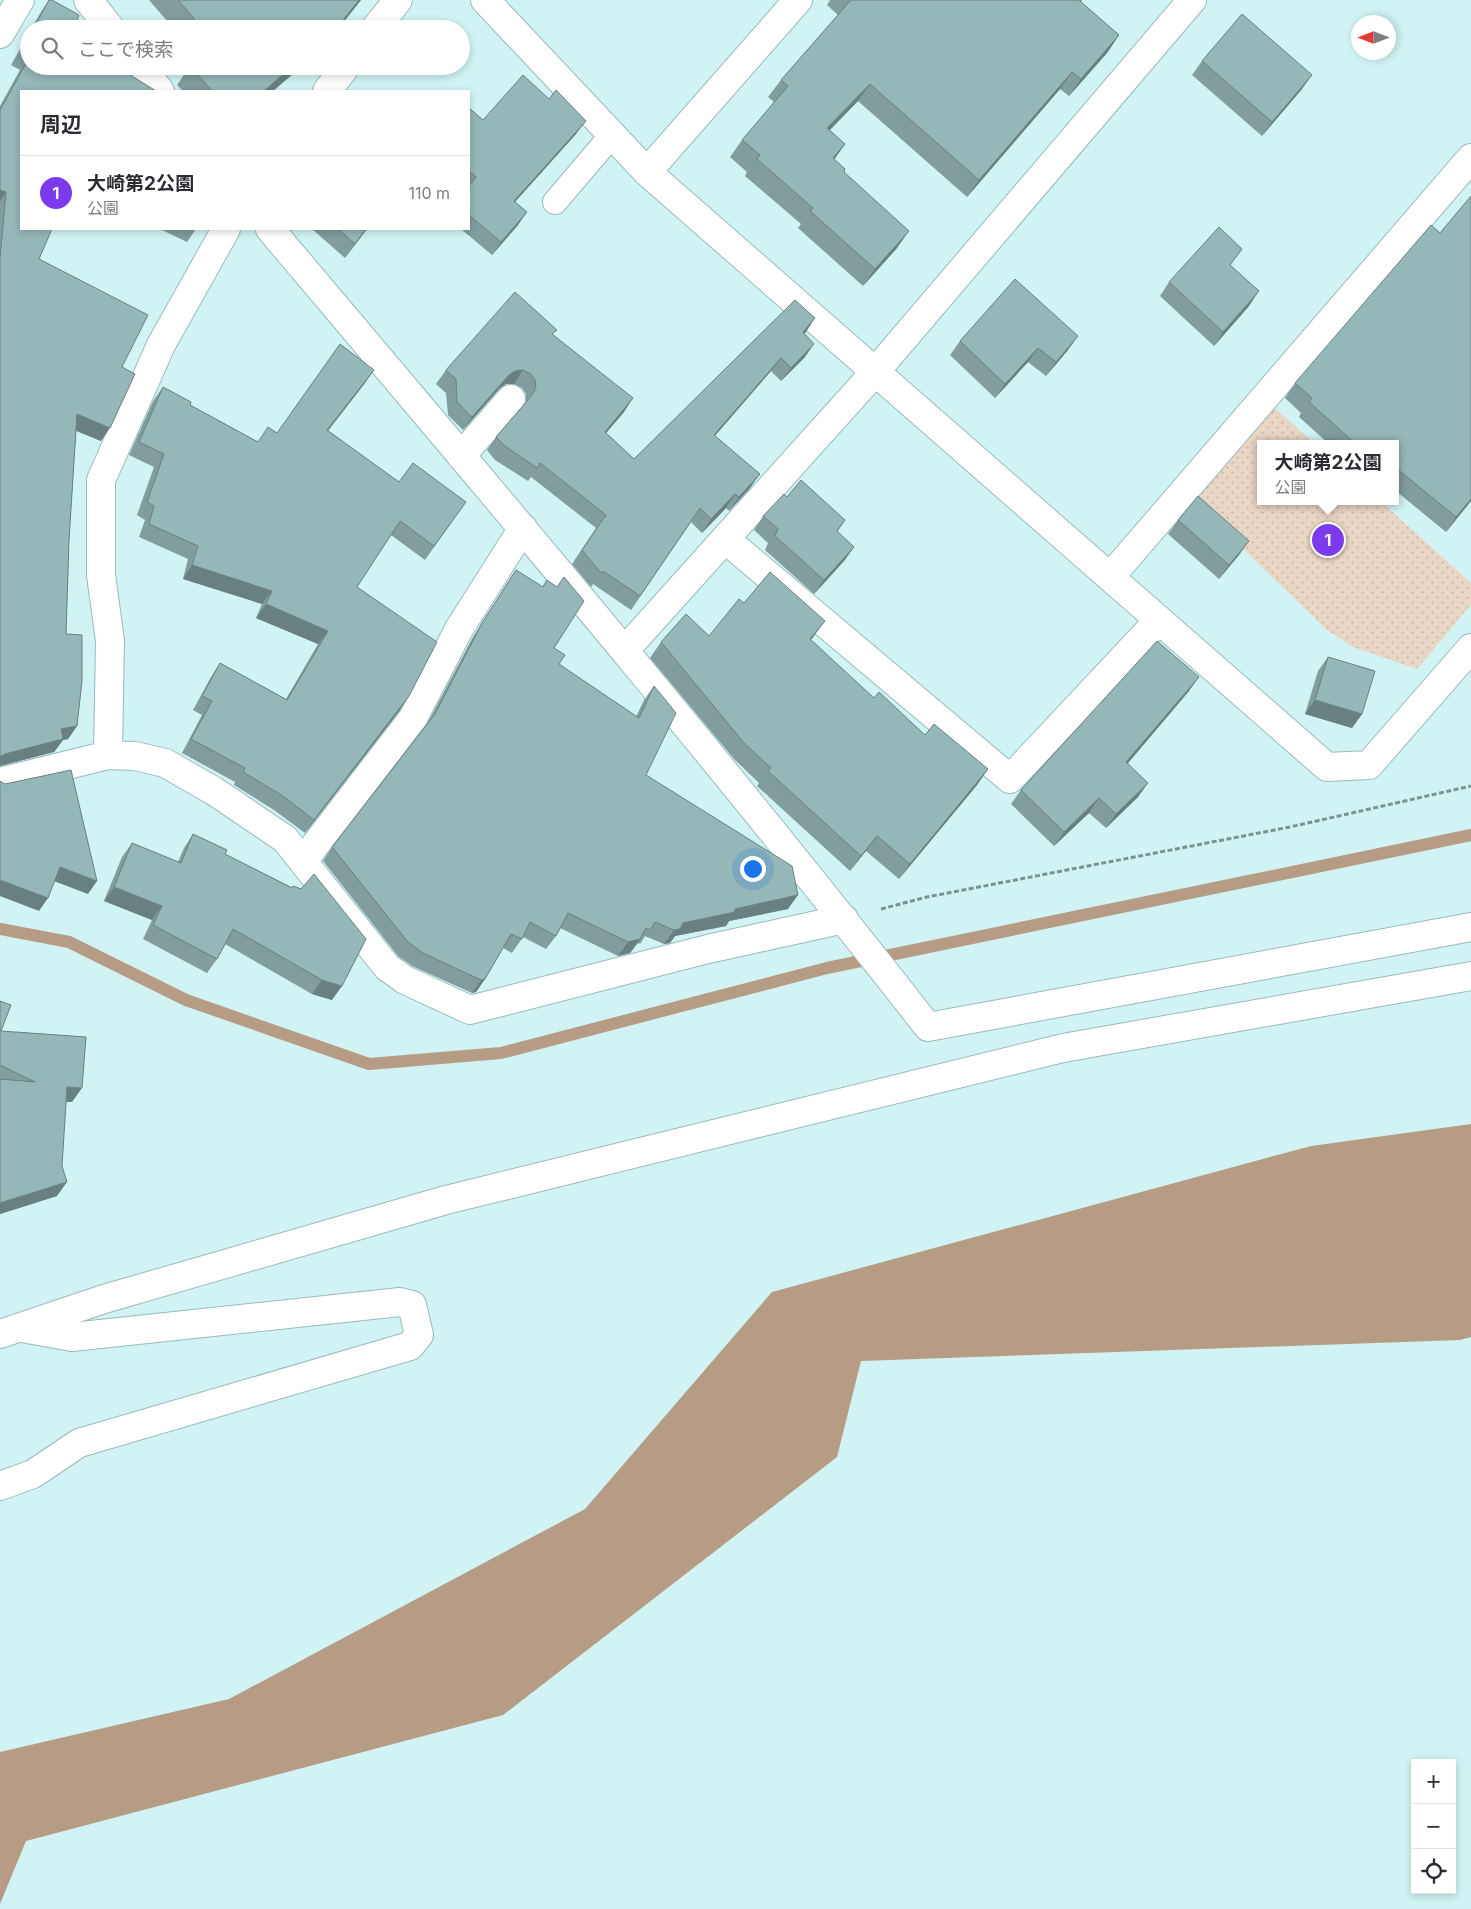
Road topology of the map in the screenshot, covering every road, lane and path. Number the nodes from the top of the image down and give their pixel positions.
1 (20, 0) edge
2 (88, 0) edge
3 (398, 0) edge
4 (484, 0) edge
5 (798, 0) edge
6 (1192, 0) edge
7 (104, 20) edge
8 (382, 20) edge
9 (0, 34) edge
10 (147, 75) edge
11 (339, 75) edge
12 (159, 90) edge
13 (328, 90) edge
14 (612, 135) junction
15 (1471, 158) edge
16 (647, 172) junction
17 (555, 202) dead end
18 (225, 230) edge
19 (271, 230) edge
20 (875, 372) junction
21 (511, 399) dead end
22 (461, 456) junction
23 (523, 528) junction
24 (725, 539) junction
25 (1110, 578) junction
26 (1159, 620) junction
27 (1471, 648) edge
28 (626, 650) junction
29 (108, 755) junction
30 (0, 782) edge
31 (1471, 786) edge
32 (303, 861) junction
33 (844, 919) junction
34 (1471, 927) edge
35 (1471, 976) edge
36 (10, 1331) edge
37 (0, 1486) edge

1 - 9 street
2 - 7 street
3 - 8 street
4 - 14 street
5 - 16 street
6 - 20 street
10 - 12 street
11 - 13 street
14 - 16 street
14 - 17 lane
15 - 25 street
16 - 20 street
18 - 29 street
19 - 22 street
20 - 24 street
20 - 25 street
21 - 22 street
22 - 23 street
23 - 28 street
23 - 32 street
24 - 26 street
24 - 28 street
25 - 26 street
26 - 27 street
28 - 33 street
29 - 30 street
29 - 32 street
31 - 33 path
32 - 33 street
33 - 34 street
35 - 36 street
36 - 37 street

